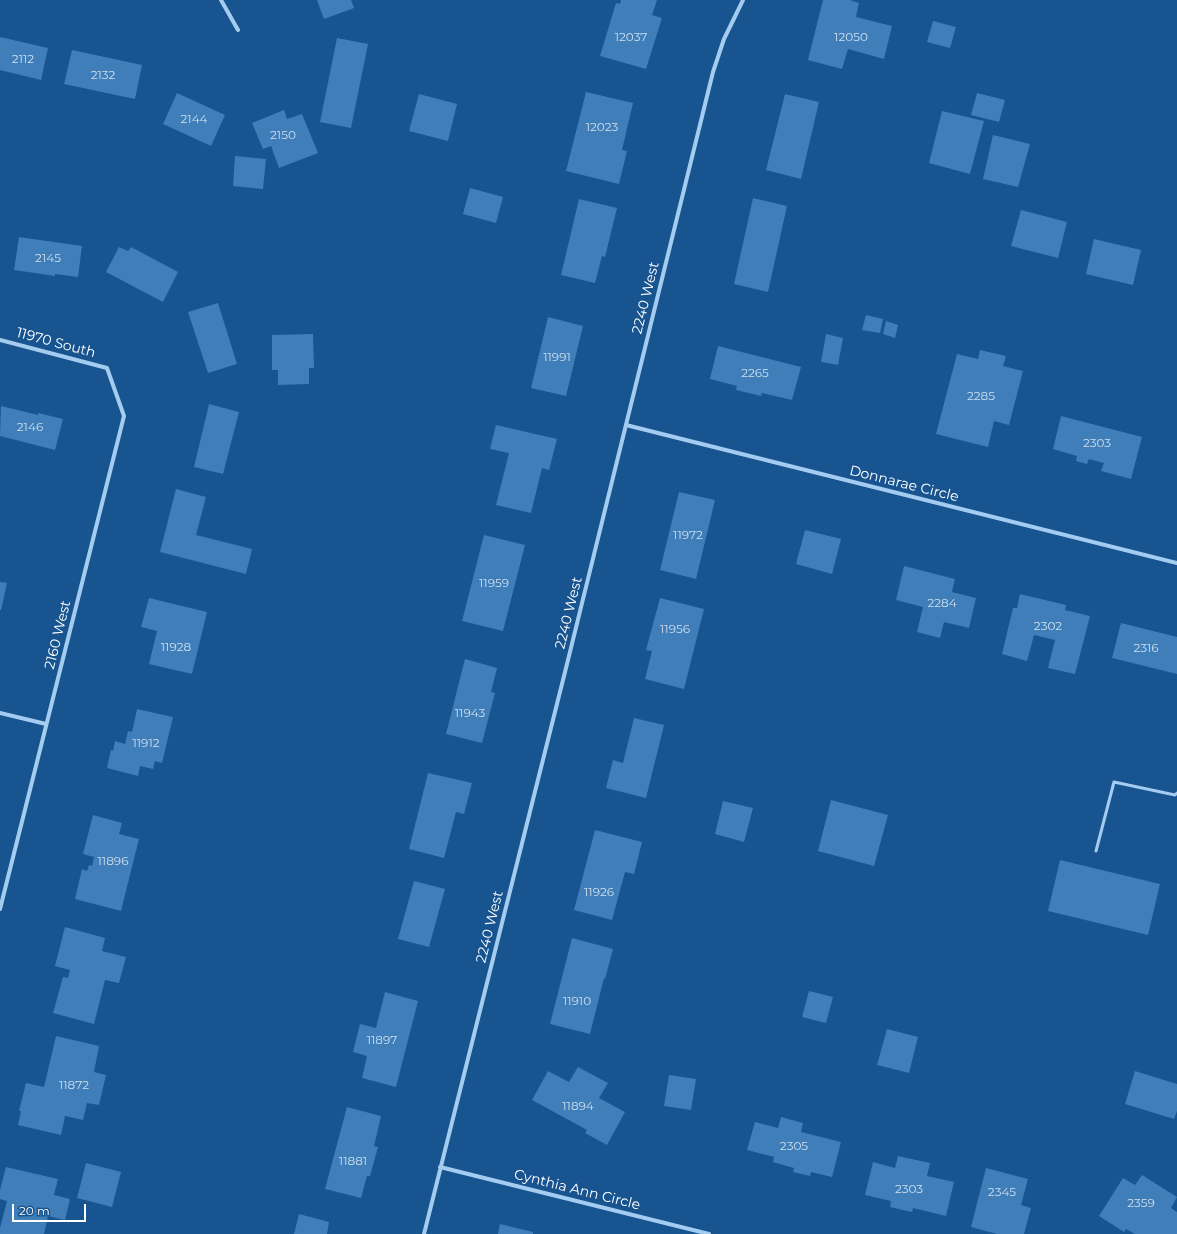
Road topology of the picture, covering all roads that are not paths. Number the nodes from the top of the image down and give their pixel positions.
1 (222, 0) edge
2 (743, 0) edge
3 (238, 30) dead end
4 (0, 340) edge
5 (107, 368) joint
6 (626, 425) junction
7 (1177, 563) edge
8 (0, 713) edge
9 (46, 724) junction
10 (1177, 793) edge
11 (1096, 851) dead end
12 (0, 908) edge
13 (440, 1167) junction
14 (424, 1234) edge
15 (709, 1234) edge

1 - 3 street
2 - 6 street, 2240 West
4 - 5 street, 11970 South
5 - 9 street, 2160 West
6 - 7 street, Donnarae Circle
6 - 13 street, 2240 West
8 - 9 street
9 - 12 street, 2160 West
10 - 11 lane
13 - 14 street, 2240 West
13 - 15 street, Cynthia Ann Circle

